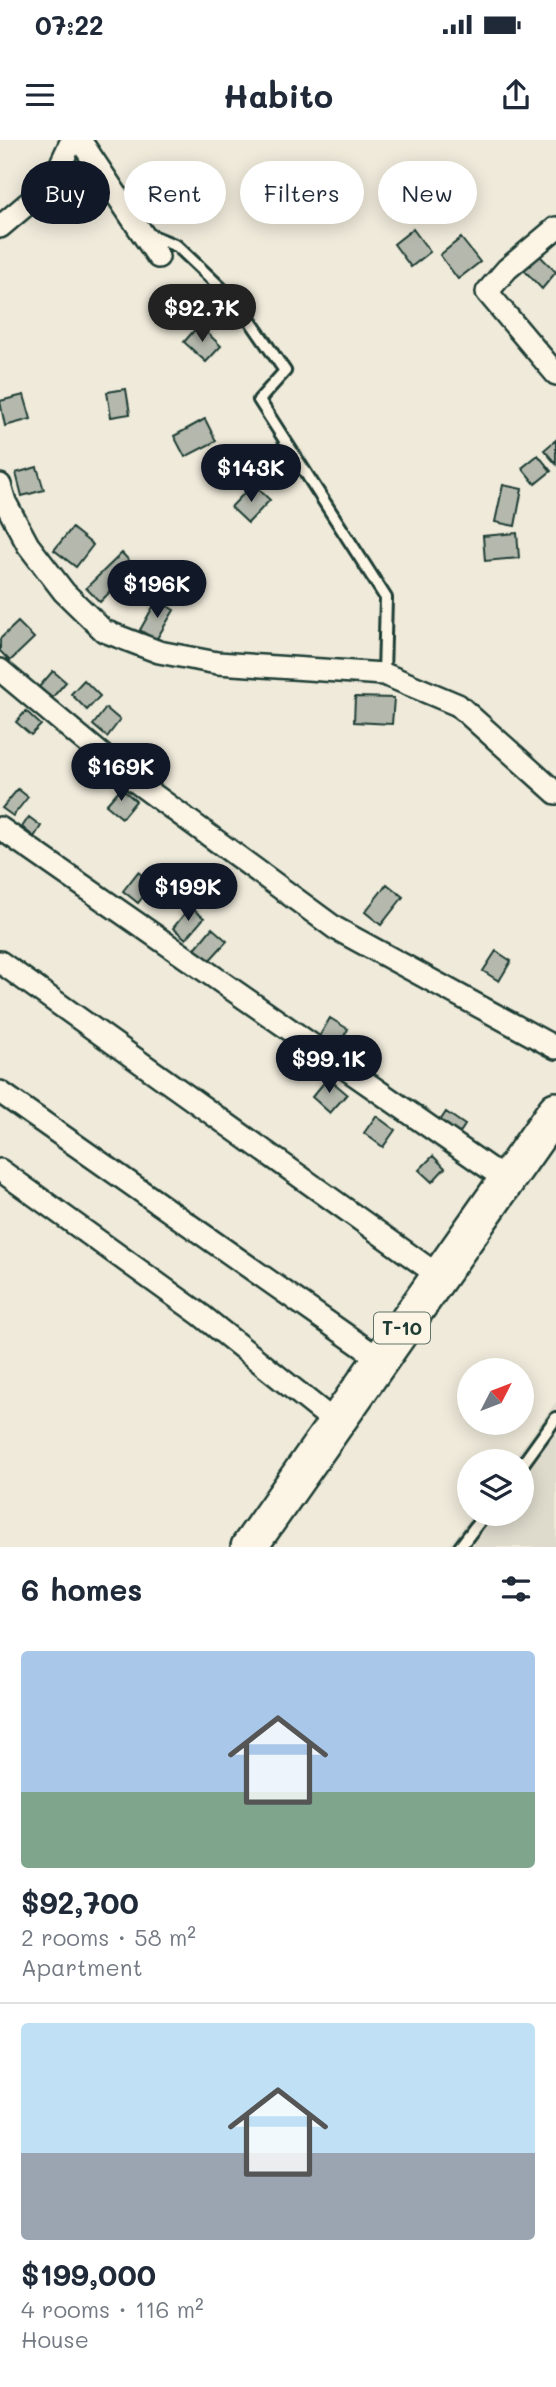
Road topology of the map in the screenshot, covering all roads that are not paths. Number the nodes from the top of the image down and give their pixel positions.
1 (72, 140) edge
2 (80, 140) edge
3 (0, 227) edge
4 (556, 228) edge
5 (141, 231) junction
6 (158, 257) dead end
7 (556, 374) edge
8 (0, 485) edge
9 (0, 670) edge
10 (384, 674) junction
11 (556, 793) edge
12 (0, 828) edge
13 (0, 962) edge
14 (556, 1048) edge
15 (0, 1092) edge
16 (556, 1110) edge
17 (0, 1170) edge
18 (506, 1180) junction
19 (439, 1276) junction
20 (380, 1359) junction
21 (556, 1418) edge
22 (336, 1423) junction
23 (534, 1449) edge
24 (476, 1526) edge
25 (249, 1547) edge
26 (460, 1547) edge

1 - 3 street
2 - 5 street
4 - 7 street
5 - 6 street
5 - 10 lane
8 - 10 street
9 - 14 street
10 - 11 street
12 - 18 street
13 - 19 street
15 - 20 street
16 - 18 highway, T-10
17 - 22 street
18 - 19 highway, T-10
19 - 20 highway, T-10
20 - 22 highway, T-10
21 - 23 lane
22 - 25 highway, T-10
24 - 26 lane

